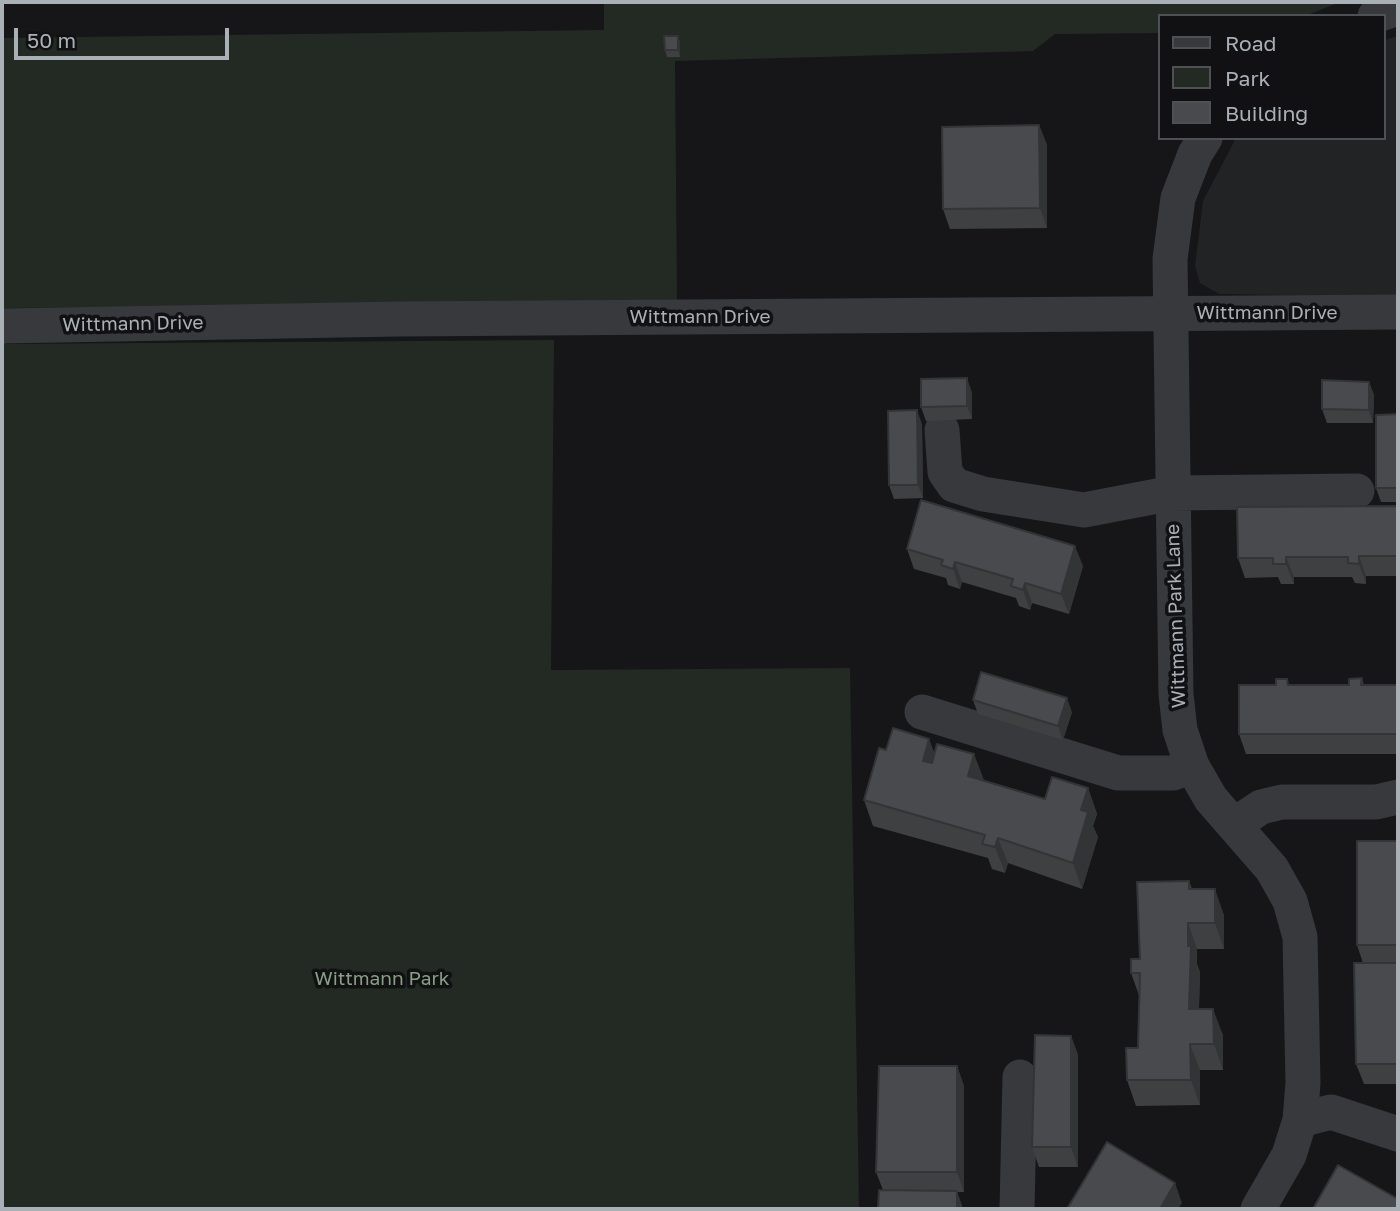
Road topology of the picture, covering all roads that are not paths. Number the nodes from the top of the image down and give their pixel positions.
1 (1398, 8) edge
2 (1381, 14) edge
3 (1204, 140) edge
4 (1398, 312) edge
5 (1171, 313) junction
6 (2, 326) edge
7 (942, 430) dead end
8 (1357, 491) dead end
9 (1173, 493) junction
10 (922, 712) dead end
11 (1192, 766) junction
12 (1398, 797) edge
13 (1234, 825) junction
14 (1020, 1077) dead end
15 (1300, 1120) junction
16 (1398, 1133) edge
17 (1017, 1209) edge
18 (1258, 1209) edge

1 - 2 street
3 - 5 street, Wittmann Park Lane
4 - 5 street, Wittmann Drive
5 - 6 street, Wittmann Drive
5 - 9 street, Wittmann Park Lane
7 - 9 street
8 - 9 street
9 - 11 street, Wittmann Park Lane
10 - 11 street
11 - 13 street, Wittmann Park Lane
12 - 13 street
13 - 15 street, Wittmann Park Lane
14 - 17 street
15 - 16 street
15 - 18 street, Wittmann Park Lane

